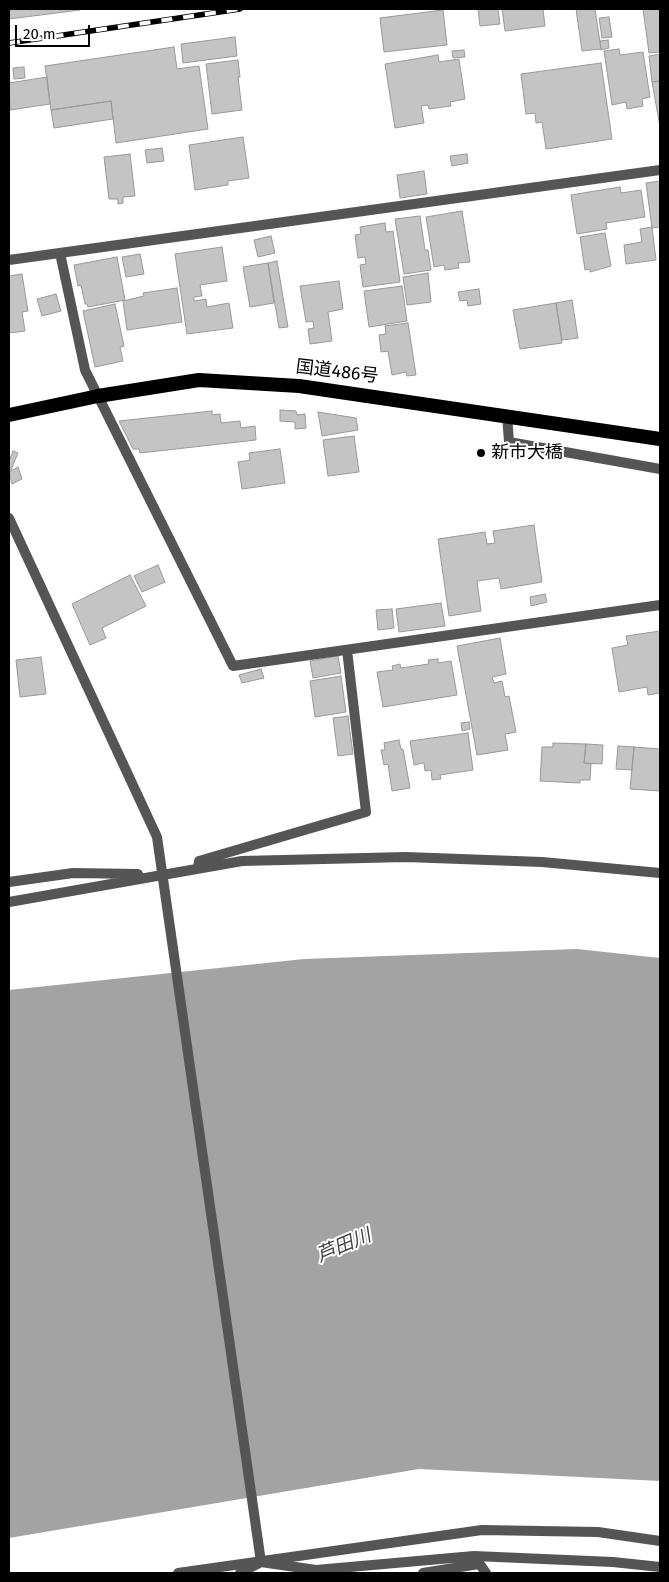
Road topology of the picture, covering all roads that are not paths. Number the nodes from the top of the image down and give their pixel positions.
1 (660, 170) edge
2 (60, 253) junction
3 (9, 260) edge
4 (98, 396) junction
5 (9, 415) edge
6 (507, 415) junction
7 (660, 439) edge
8 (660, 469) edge
9 (9, 518) edge
10 (660, 605) edge
11 (347, 650) junction
12 (198, 868) junction
13 (660, 874) edge
14 (162, 875) junction
15 (9, 882) edge
16 (9, 902) edge
17 (660, 1541) edge
18 (476, 1560) junction
19 (261, 1562) junction
20 (660, 1567) edge
21 (178, 1573) edge
22 (240, 1573) edge
23 (423, 1573) edge
24 (486, 1573) edge

1 - 2 street
2 - 3 street
2 - 4 street
4 - 5 highway, 国道486号
4 - 6 highway, 国道486号
4 - 11 street
6 - 7 highway, 国道486号
6 - 8 street
9 - 14 street
10 - 11 street
11 - 12 street
12 - 13 street
12 - 14 street
14 - 15 street
14 - 16 street
14 - 19 street
17 - 19 street
18 - 19 street
18 - 20 street
18 - 23 street
18 - 24 street
19 - 21 street
19 - 22 street

